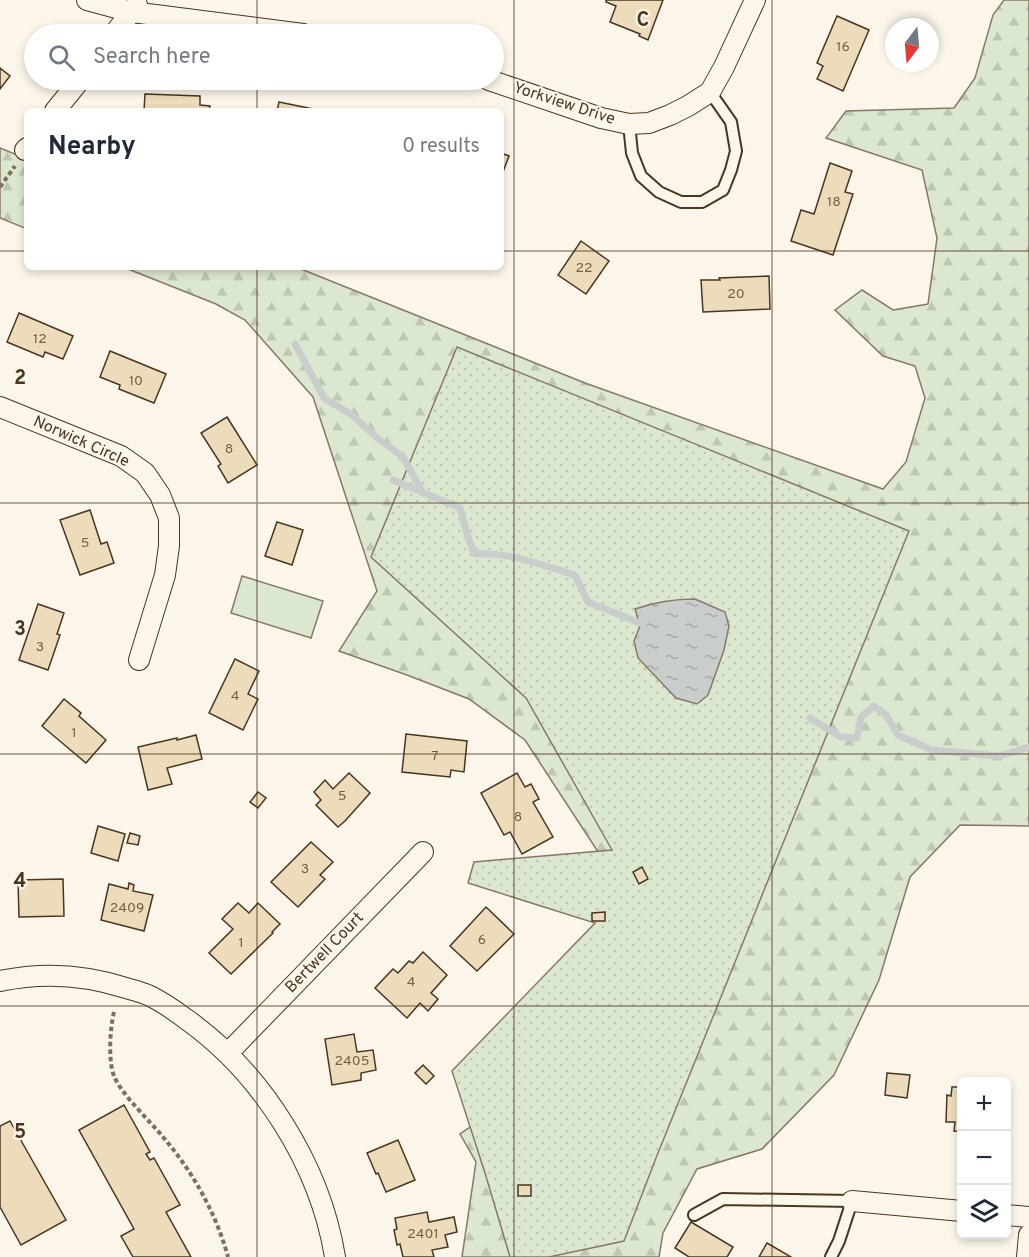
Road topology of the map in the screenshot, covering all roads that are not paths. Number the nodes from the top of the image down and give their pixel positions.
1 (87, 0) edge
2 (755, 0) edge
3 (136, 6) edge
4 (122, 24) edge
5 (243, 24) edge
6 (504, 85) edge
7 (72, 90) edge
8 (710, 92) junction
9 (57, 108) edge
10 (629, 124) junction
11 (0, 407) edge
12 (139, 660) dead end
13 (423, 852) dead end
14 (0, 981) edge
15 (228, 1053) junction
16 (852, 1201) junction
17 (957, 1211) edge
18 (694, 1215) dead end
19 (1011, 1215) edge
20 (1029, 1217) edge
21 (1029, 1235) edge
22 (335, 1257) edge
23 (831, 1257) edge
24 (1027, 1257) edge

1 - 3 street
2 - 8 street, Yorkview Drive
3 - 4 street
3 - 5 street
6 - 10 street, Yorkview Drive
7 - 9 street
8 - 10 street, Yorkview Drive
8 - 10 lane
11 - 12 street, Norwick Circle
13 - 15 street, Bertwell Court
14 - 15 street
15 - 22 street
16 - 17 street
16 - 18 lane
16 - 23 lane
19 - 20 street
21 - 24 street

